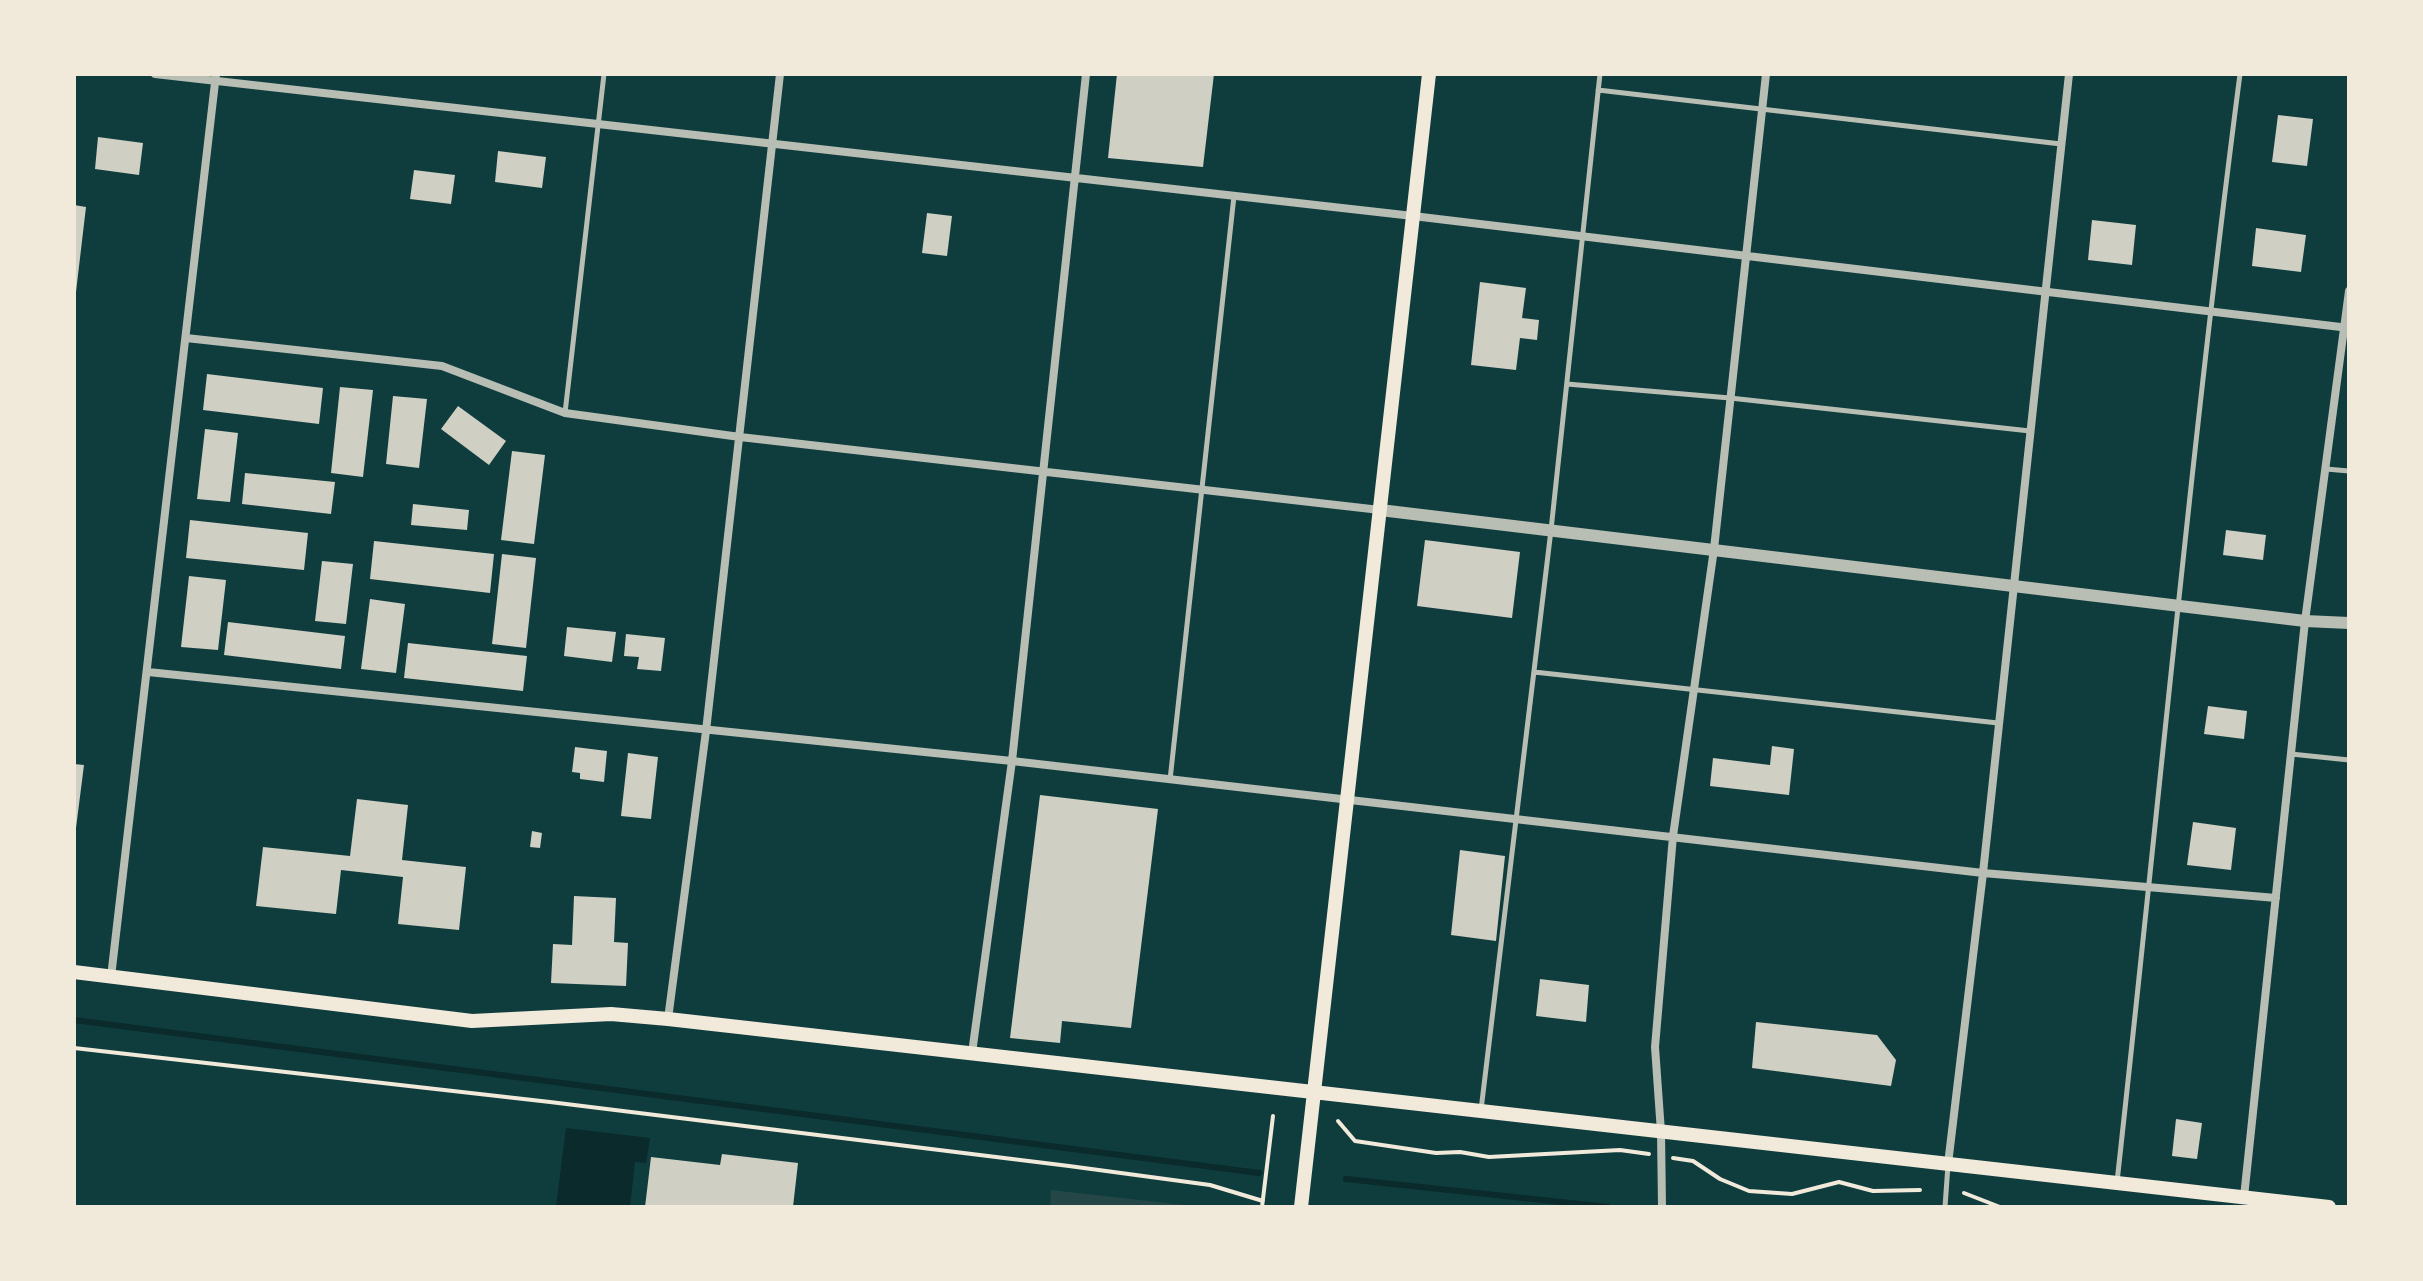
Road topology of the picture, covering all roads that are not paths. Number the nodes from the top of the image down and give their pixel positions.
1 (155, 74) edge
2 (604, 74) edge
3 (780, 74) edge
4 (1086, 74) edge
5 (1429, 74) edge
6 (1600, 74) edge
7 (1766, 74) edge
8 (2069, 74) edge
9 (2240, 74) edge
10 (216, 78) edge
11 (1598, 90) junction
12 (1762, 110) junction
13 (599, 125) junction
14 (772, 144) junction
15 (2061, 144) junction
16 (1075, 179) junction
17 (1234, 196) junction
18 (1413, 216) junction
19 (1583, 237) junction
20 (1744, 257) junction
21 (2349, 291) edge
22 (2046, 293) junction
23 (2209, 312) junction
24 (2347, 328) edge
25 (186, 338) junction
26 (1567, 384) junction
27 (1730, 398) junction
28 (565, 413) junction
29 (2030, 431) junction
30 (740, 437) junction
31 (2326, 469) junction
32 (1042, 470) junction
33 (2349, 471) edge
34 (1203, 489) junction
35 (1380, 510) junction
36 (1551, 530) junction
37 (1714, 549) junction
38 (2013, 584) junction
39 (2180, 605) junction
40 (2305, 621) junction
41 (2349, 623) edge
42 (148, 672) junction
43 (1534, 672) junction
44 (1694, 692) junction
45 (1998, 723) junction
46 (706, 731) junction
47 (2291, 754) junction
48 (2349, 760) edge
49 (1012, 761) junction
50 (1170, 780) junction
51 (1347, 800) junction
52 (1517, 819) junction
53 (1673, 836) junction
54 (1983, 873) junction
55 (2149, 887) junction
56 (2276, 898) junction
57 (74, 972) edge
58 (111, 977) junction
59 (668, 1019) junction
60 (972, 1053) junction
61 (1314, 1091) junction
62 (1481, 1111) junction
63 (1661, 1132) junction
64 (1948, 1164) junction
65 (2117, 1183) junction
66 (2244, 1197) junction
67 (1301, 1207) edge
68 (1662, 1207) edge
69 (1945, 1207) edge
70 (2329, 1207) edge

1 - 10 street
2 - 13 lane
3 - 14 street
4 - 16 street
5 - 18 main road
6 - 11 lane
7 - 12 street
8 - 15 street
9 - 23 lane
10 - 13 street
10 - 25 street
11 - 12 lane
11 - 19 lane
12 - 15 lane
12 - 20 street
13 - 14 street
13 - 28 lane
14 - 16 street
14 - 30 street
15 - 22 street
16 - 17 street
16 - 32 street
17 - 18 street
17 - 34 lane
18 - 19 street
18 - 35 main road
19 - 20 street
19 - 26 lane
20 - 22 street
20 - 27 street
21 - 24 street
22 - 23 street
22 - 29 street
23 - 24 street
23 - 39 lane
24 - 31 street
25 - 28 street
25 - 42 street
26 - 27 lane
26 - 36 lane
27 - 29 lane
27 - 37 street
28 - 30 street
29 - 38 street
30 - 32 street
30 - 46 street
31 - 33 lane
31 - 40 street
32 - 34 street
32 - 49 street
34 - 35 street
34 - 50 lane
35 - 36 street
35 - 51 main road
36 - 37 street
36 - 43 lane
37 - 38 street
37 - 44 street
38 - 39 street
38 - 45 street
39 - 40 street
39 - 55 lane
40 - 41 street
40 - 47 street
42 - 46 street
42 - 58 street
43 - 44 lane
43 - 52 lane
44 - 45 lane
44 - 53 street
45 - 54 street
46 - 49 street
46 - 59 street
47 - 48 lane
47 - 56 street
49 - 50 street
49 - 60 street
50 - 51 street
51 - 52 street
51 - 61 main road
52 - 53 street
52 - 62 lane
53 - 54 street
53 - 63 street
54 - 55 street
54 - 64 street
55 - 56 street
55 - 65 lane
56 - 66 street
57 - 58 main road
58 - 59 main road
59 - 60 main road
60 - 61 main road
61 - 62 main road
61 - 67 main road
62 - 63 main road
63 - 64 main road
63 - 68 street
64 - 65 main road
64 - 69 lane
65 - 66 main road
66 - 70 main road

